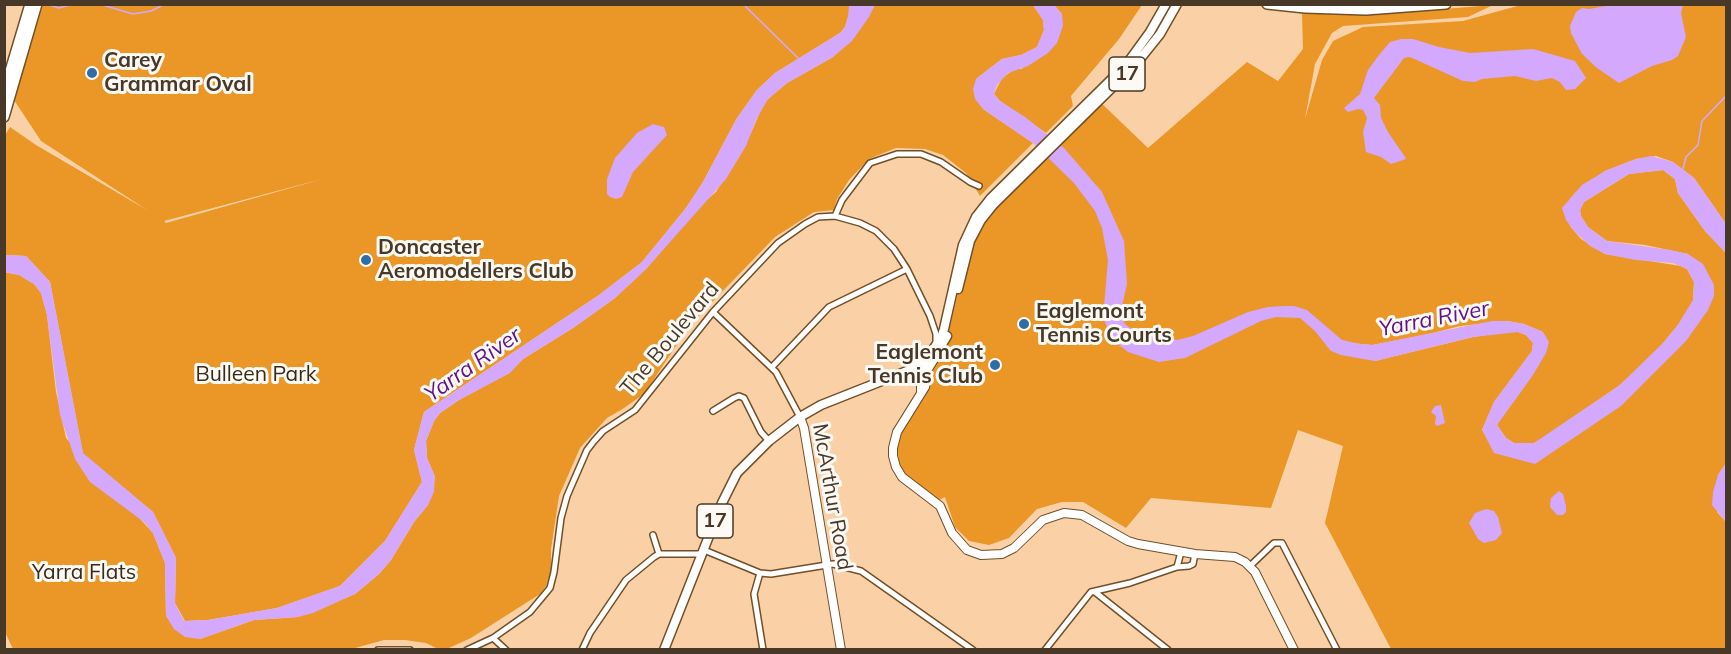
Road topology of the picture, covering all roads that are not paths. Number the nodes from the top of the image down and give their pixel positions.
1 (30, 4) edge
2 (37, 4) edge
3 (1166, 4) edge
4 (1177, 4) edge
5 (1267, 4) edge
6 (1446, 4) edge
7 (29, 19) junction
8 (1150, 32) junction
9 (1160, 34) junction
10 (4, 91) edge
11 (1087, 108) junction
12 (4, 117) edge
13 (1014, 179) junction
14 (979, 186) dead end
15 (835, 216) junction
16 (907, 269) junction
17 (713, 312) junction
18 (948, 312) junction
19 (930, 316) junction
20 (936, 345) junction
21 (933, 360) junction
22 (772, 367) junction
23 (913, 374) junction
24 (871, 386) junction
25 (920, 392) junction
26 (712, 411) dead end
27 (800, 417) junction
28 (770, 441) junction
29 (653, 535) dead end
30 (703, 552) junction
31 (1181, 552) junction
32 (659, 554) junction
33 (1196, 554) junction
34 (826, 566) junction
35 (1250, 566) junction
36 (1178, 567) junction
37 (760, 573) junction
38 (1095, 592) junction
39 (493, 638) junction
40 (378, 650) edge
41 (410, 650) edge
42 (466, 650) edge
43 (506, 650) edge
44 (582, 650) edge
45 (664, 650) edge
46 (763, 650) edge
47 (841, 650) edge
48 (974, 650) edge
49 (1045, 650) edge
50 (1168, 650) edge
51 (1294, 650) edge
52 (1337, 650) edge

1 - 7 highway
2 - 7 highway
3 - 8 main road, 17
4 - 9 main road, 17
5 - 6 highway
7 - 10 highway
7 - 12 highway
8 - 9 main road
8 - 11 main road, 17
9 - 11 main road, 17
11 - 13 main road, 17
13 - 18 main road, 17
13 - 21 main road, 17
14 - 15 street
15 - 16 street
15 - 17 street, The Boulevard
16 - 19 street
16 - 22 street
17 - 22 street, McArthur Road
17 - 39 street, The Boulevard
18 - 19 street
18 - 20 main road, 17
19 - 20 street
20 - 24 main road, 17
21 - 23 main road, 17
21 - 25 street
22 - 27 street, McArthur Road
23 - 24 main road, 17
23 - 25 street
24 - 27 main road, 17
25 - 31 street
26 - 28 street
27 - 28 main road, 17
27 - 34 street, McArthur Road
28 - 30 main road, 17
29 - 32 street
30 - 32 street
30 - 37 street
30 - 45 main road, 17
31 - 33 street
31 - 36 street
32 - 44 street
33 - 35 street
33 - 36 street
34 - 37 street
34 - 47 street, McArthur Road
34 - 48 street
35 - 51 street
35 - 52 street
36 - 38 street
37 - 46 street
38 - 49 street
38 - 50 street
39 - 42 street, The Boulevard
39 - 43 street
40 - 41 street

